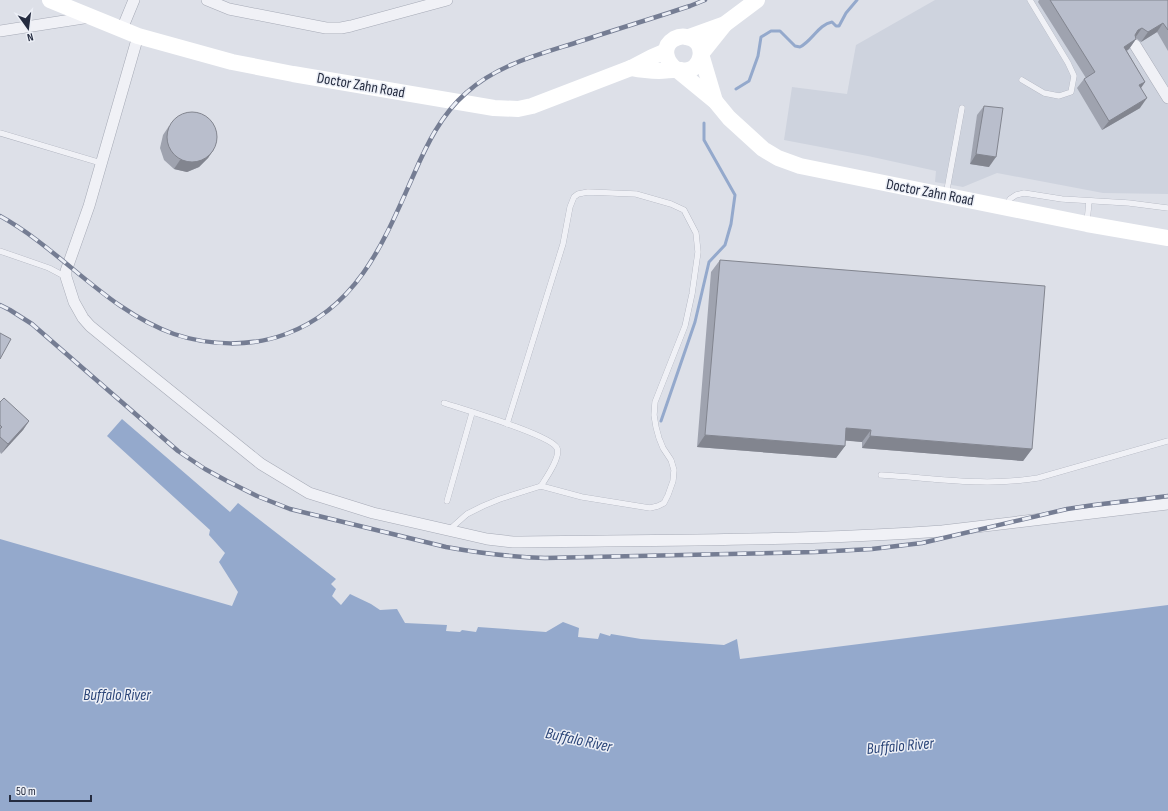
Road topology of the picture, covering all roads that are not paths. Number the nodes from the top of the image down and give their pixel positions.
1 (50, 0) edge
2 (134, 0) edge
3 (207, 0) edge
4 (447, 0) edge
5 (757, 0) edge
6 (1030, 0) edge
7 (90, 16) junction
8 (725, 24) junction
9 (122, 29) junction
10 (0, 31) edge
11 (138, 36) junction
12 (689, 37) junction
13 (1135, 45) edge
14 (666, 51) junction
15 (701, 54) junction
16 (632, 68) junction
17 (676, 70) junction
18 (1022, 80) dead end
19 (1168, 98) edge
20 (715, 101) junction
21 (962, 108) dead end
22 (0, 133) edge
23 (101, 164) junction
24 (946, 195) junction
25 (1089, 202) junction
26 (1006, 207) junction
27 (1168, 208) edge
28 (1087, 224) junction
29 (1168, 238) edge
30 (0, 250) edge
31 (66, 277) junction
32 (444, 404) dead end
33 (472, 413) junction
34 (507, 424) junction
35 (1168, 441) edge
36 (881, 475) dead end
37 (541, 486) junction
38 (447, 501) dead end
39 (1168, 504) edge
40 (449, 530) junction

1 - 7 street, Doctor Zahn Road
2 - 9 street
3 - 4 street
5 - 8 street
6 - 18 lane
7 - 9 street, Doctor Zahn Road
7 - 10 street
8 - 12 street
8 - 15 street
9 - 11 street, Doctor Zahn Road
11 - 16 street, Doctor Zahn Road
11 - 23 street
12 - 14 street, Doctor Zahn Road
12 - 15 street, Doctor Zahn Road
13 - 19 street
14 - 16 street, Doctor Zahn Road
14 - 17 street, Doctor Zahn Road
15 - 17 street, Doctor Zahn Road
15 - 20 street, Doctor Zahn Road
16 - 17 street, Doctor Zahn Road
17 - 20 street, Doctor Zahn Road
20 - 24 street, Doctor Zahn Road
21 - 24 lane
22 - 23 lane
23 - 31 street
24 - 26 street, Doctor Zahn Road
25 - 26 lane
25 - 27 lane
25 - 28 lane
26 - 28 street, Doctor Zahn Road
28 - 29 street, Doctor Zahn Road
30 - 31 lane
31 - 40 street
32 - 33 lane
33 - 34 lane
33 - 38 lane
34 - 37 lane
34 - 37 lane
35 - 36 lane
37 - 40 lane
39 - 40 street

